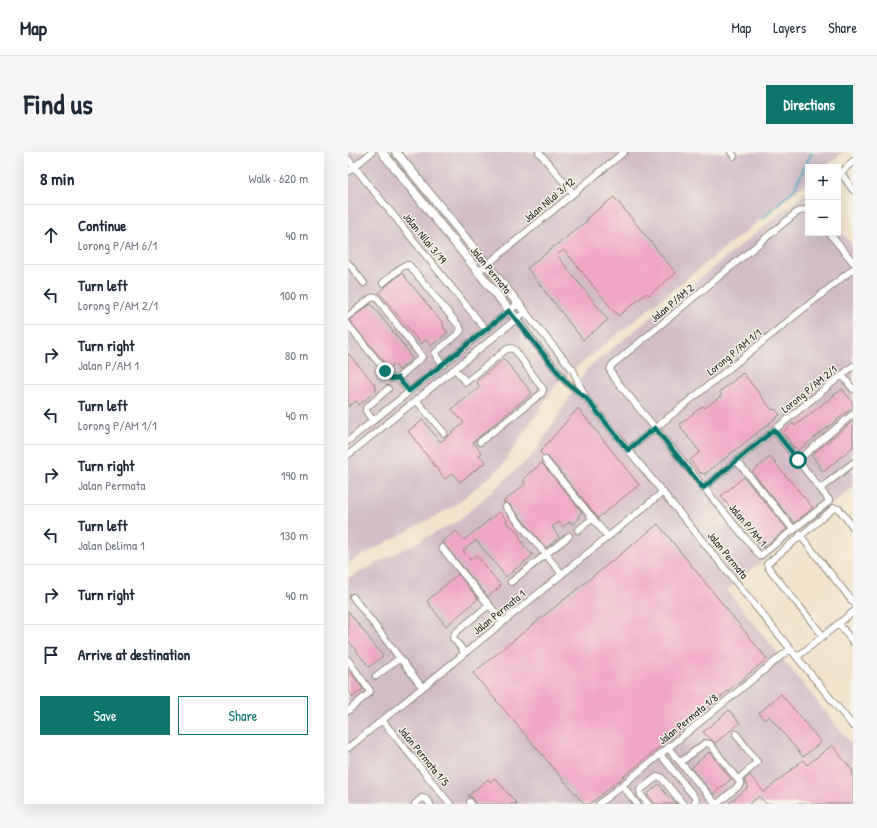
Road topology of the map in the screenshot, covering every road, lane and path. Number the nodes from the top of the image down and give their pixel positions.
1 (372, 152) edge
2 (382, 152) edge
3 (396, 152) edge
4 (539, 152) edge
5 (624, 152) edge
6 (348, 159) edge
7 (853, 161) edge
8 (354, 167) junction
9 (348, 172) edge
10 (853, 190) edge
11 (573, 193) junction
12 (805, 210) edge
13 (831, 236) edge
14 (853, 262) edge
15 (348, 263) edge
16 (487, 264) junction
17 (853, 269) edge
18 (478, 272) junction
19 (383, 282) dead end
20 (364, 283) dead end
21 (519, 303) junction
22 (509, 311) junction
23 (525, 312) junction
24 (348, 316) edge
25 (517, 320) junction
26 (348, 325) edge
27 (486, 330) junction
28 (443, 365) junction
29 (853, 366) edge
30 (456, 370) junction
31 (842, 375) junction
32 (398, 378) junction
33 (388, 389) dead end
34 (853, 389) edge
35 (409, 391) junction
36 (586, 398) junction
37 (416, 400) junction
38 (853, 414) edge
39 (373, 421) junction
40 (655, 428) junction
41 (774, 430) junction
42 (444, 433) dead end
43 (348, 441) edge
44 (480, 442) dead end
45 (628, 450) junction
46 (348, 455) edge
47 (545, 460) dead end
48 (798, 460) junction
49 (737, 461) junction
50 (853, 463) edge
51 (703, 488) junction
52 (821, 488) junction
53 (663, 492) junction
54 (506, 507) dead end
55 (593, 518) junction
56 (853, 527) edge
57 (578, 530) dead end
58 (794, 530) junction
59 (800, 535) junction
60 (569, 536) dead end
61 (608, 537) junction
62 (442, 548) dead end
63 (546, 555) junction
64 (562, 574) junction
65 (511, 582) dead end
66 (353, 598) dead end
67 (853, 602) edge
68 (489, 605) junction
69 (853, 612) edge
70 (503, 622) junction
71 (838, 624) junction
72 (823, 636) junction
73 (853, 642) edge
74 (790, 649) junction
75 (465, 653) junction
76 (797, 657) junction
77 (400, 658) junction
78 (348, 660) edge
79 (376, 676) dead end
80 (422, 687) junction
81 (348, 711) edge
82 (382, 720) junction
83 (853, 726) edge
84 (736, 734) dead end
85 (348, 748) edge
86 (668, 748) junction
87 (660, 754) junction
88 (680, 762) junction
89 (739, 779) junction
90 (622, 785) junction
91 (415, 804) edge
92 (430, 804) edge
93 (450, 804) edge
94 (599, 804) edge
95 (637, 804) edge
96 (648, 804) edge
97 (683, 804) edge
98 (694, 804) edge
99 (717, 804) edge

1 - 8 street
2 - 18 main road, Jalan Permata
3 - 16 main road, Jalan Permata
4 - 11 street
5 - 11 street, Jalan Nilai 3/12
6 - 8 street, Jalan Nilai 3/19
7 - 10 street
8 - 9 street
8 - 27 street, Jalan Nilai 3/19
11 - 16 street, Jalan Nilai 3/12
12 - 40 street, Jalan P/AM 2
13 - 14 street
15 - 20 street
16 - 18 street, Jalan Nilai 3/12
16 - 21 main road, Jalan Permata
17 - 40 street, Lorong P/AM 1/1
18 - 22 main road, Jalan Permata
19 - 28 street
21 - 22 street
21 - 23 main road, Jalan Permata
22 - 25 main road, Jalan Permata
22 - 27 street
23 - 25 street
23 - 36 street, Jalan Permata
24 - 32 street
25 - 30 street
25 - 36 street, Jalan Permata
26 - 32 street
27 - 28 street
28 - 35 street
29 - 31 street, Lorong P/AM 2/1
30 - 37 street
30 - 44 street
31 - 34 street
31 - 41 street, Lorong P/AM 2/1
32 - 35 street
33 - 39 street
35 - 39 street
36 - 45 street, Jalan Permata
37 - 42 street
37 - 46 street
38 - 48 street
39 - 43 street
40 - 45 street, Lorong P/AM 1/1
40 - 51 street, Jalan P/AM 1
41 - 48 street
41 - 49 street, Lorong P/AM 2/1
45 - 53 street, Jalan Permata
47 - 55 street
48 - 52 street
49 - 51 street, Lorong P/AM 2/1
49 - 58 street
50 - 52 street
51 - 58 street, Jalan P/AM 1
52 - 58 street, Jalan P/AM 1
53 - 61 street, Jalan Permata 1
53 - 74 street, Jalan Permata
54 - 63 street
55 - 57 street
55 - 61 street
56 - 59 street
59 - 67 street
59 - 72 street
60 - 63 street
61 - 64 street, Jalan Permata 1
62 - 68 street
63 - 64 street
63 - 65 street
64 - 70 street, Jalan Permata 1
66 - 77 street
68 - 70 street
68 - 75 street
69 - 71 street
70 - 75 street, Jalan Permata 1
71 - 72 street
71 - 73 street
72 - 76 street
74 - 76 street, Jalan Permata
74 - 86 street, Jalan Permata 1/8
75 - 80 street, Jalan Permata 1
76 - 83 street, Jalan Permata
77 - 79 street
77 - 80 street
78 - 81 street
80 - 82 street, Jalan Permata 1
82 - 85 street, Jalan Permata 1
82 - 93 street, Jalan Permata 1/5
84 - 89 street
86 - 87 street, Jalan Permata 1/8
86 - 88 street
87 - 90 street, Jalan Permata 1/8
87 - 98 street
88 - 89 street
88 - 99 street
89 - 99 street
90 - 94 street, Jalan Permata 1/8
90 - 95 street
91 - 92 street
96 - 97 street

